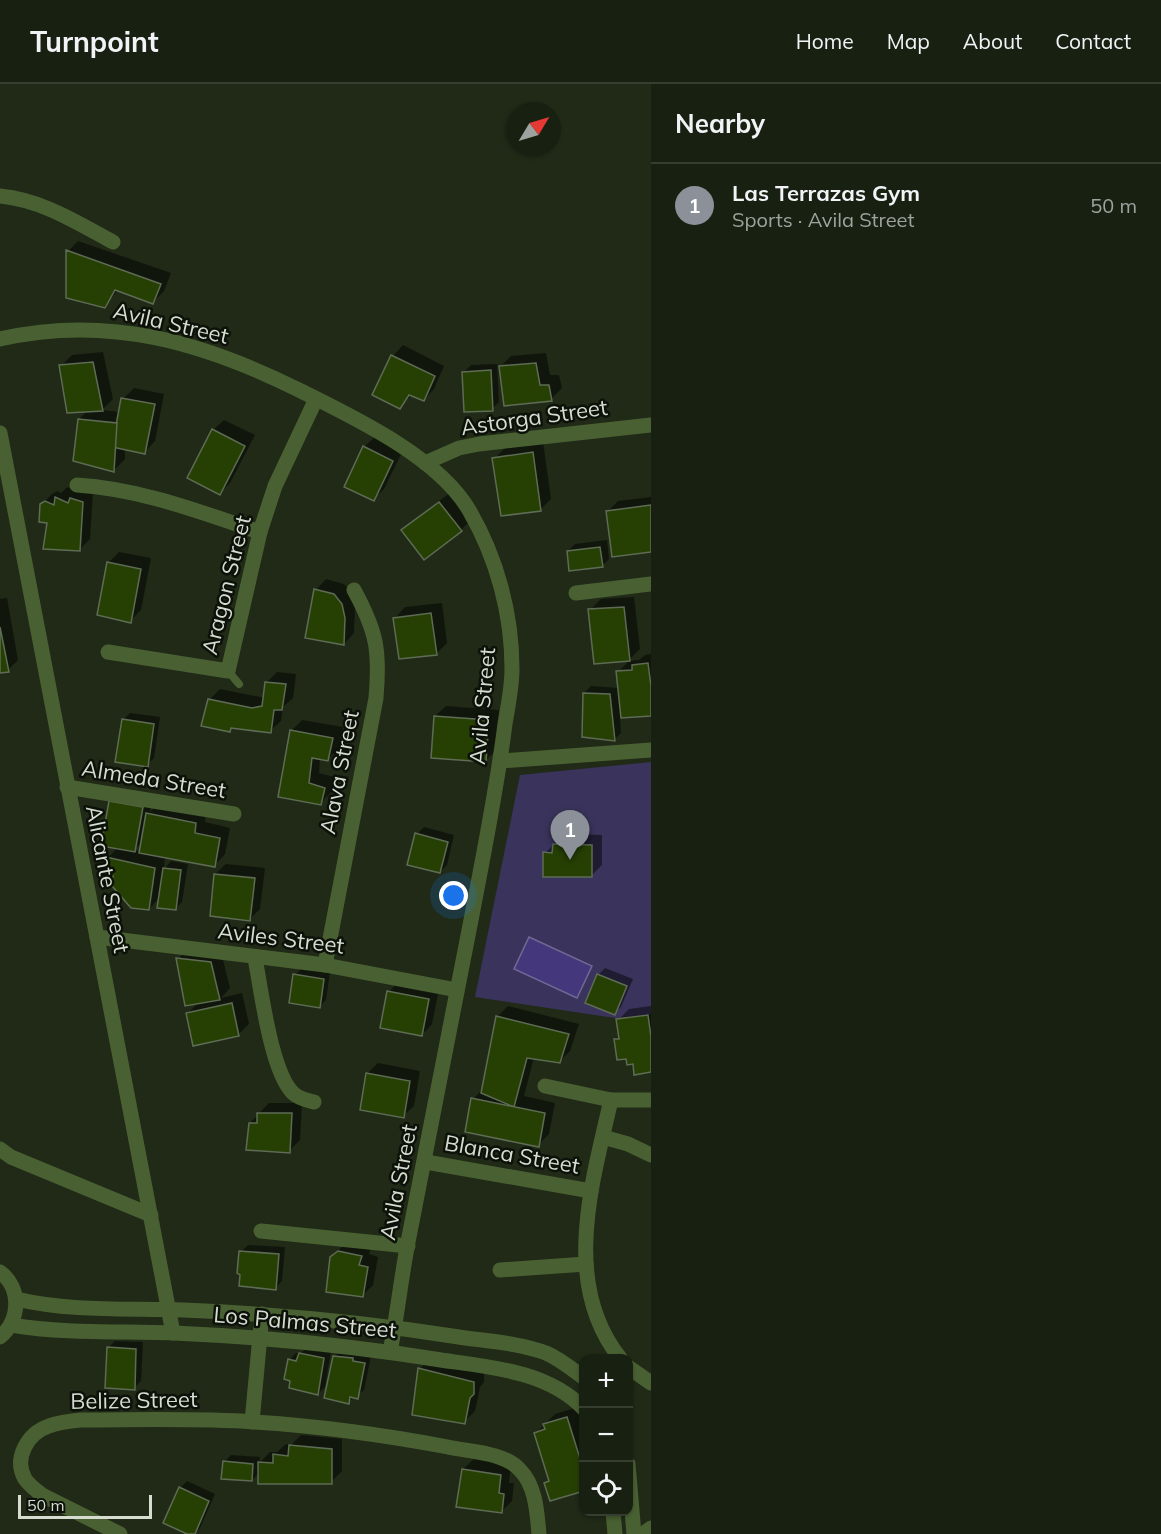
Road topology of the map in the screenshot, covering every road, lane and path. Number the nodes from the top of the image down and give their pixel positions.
1 (0, 196) edge
2 (113, 242) dead end
3 (0, 339) edge
4 (316, 399) junction
5 (651, 425) edge
6 (0, 434) edge
7 (426, 463) junction
8 (77, 485) dead end
9 (260, 532) junction
10 (651, 584) edge
11 (354, 590) dead end
12 (576, 592) dead end
13 (108, 652) dead end
14 (228, 671) junction
15 (239, 684) dead end
16 (651, 750) edge
17 (501, 761) junction
18 (67, 787) junction
19 (234, 814) dead end
20 (97, 937) junction
21 (255, 958) junction
22 (325, 965) junction
23 (457, 990) junction
24 (545, 1086) dead end
25 (611, 1100) junction
26 (651, 1100) edge
27 (314, 1102) dead end
28 (603, 1137) junction
29 (0, 1149) edge
30 (651, 1155) edge
31 (426, 1162) junction
32 (591, 1191) junction
33 (151, 1215) junction
34 (261, 1231) dead end
35 (408, 1246) junction
36 (586, 1264) junction
37 (500, 1270) dead end
38 (0, 1272) edge
39 (16, 1299) junction
40 (169, 1310) junction
41 (262, 1314) junction
42 (11, 1325) junction
43 (395, 1327) junction
44 (173, 1333) junction
45 (0, 1337) edge
46 (260, 1339) junction
47 (390, 1352) junction
48 (617, 1354) edge
49 (633, 1370) edge
50 (579, 1374) edge
51 (651, 1383) edge
52 (583, 1408) edge
53 (252, 1422) junction
54 (614, 1516) edge
55 (632, 1516) edge
56 (95, 1528) edge
57 (651, 1528) edge
58 (120, 1534) edge
59 (538, 1534) edge
60 (615, 1534) edge
61 (634, 1534) edge
62 (643, 1534) edge

1 - 2 street
3 - 4 street, Avila Street
4 - 7 street, Avila Street
4 - 9 street, Aragon Street
5 - 7 street, Astorga Street
6 - 18 street, Alicante Street
7 - 17 street, Avila Street
8 - 9 street
9 - 14 street, Aragon Street
10 - 12 street
11 - 22 street, Alava Street
13 - 14 street, Aragon Street
14 - 15 lane
16 - 17 street
17 - 23 street, Avila Street
18 - 19 street, Almeda Street
18 - 20 street, Alicante Street
20 - 21 street, Aviles Street
20 - 33 street, Alicante Street
21 - 22 street, Aviles Street
21 - 27 street
22 - 23 street, Aviles Street
23 - 31 street, Avila Street
24 - 25 street
25 - 26 street
25 - 28 street, Blanca Street
28 - 30 street, Blanca Street
28 - 32 street, Blanca Street
29 - 33 street
31 - 32 street, Blanca Street
31 - 35 street, Avila Street
32 - 36 street, Blanca Street
33 - 40 street, Alicante Street
34 - 35 street
35 - 43 street, Avila Street
36 - 37 street
36 - 48 street, Blanca Street
38 - 39 street
39 - 40 street, Los Palmas Street
39 - 42 street
40 - 41 street, Los Palmas Street
40 - 44 street, Alicante Street
41 - 43 street, Los Palmas Street
41 - 46 street
42 - 44 street, Los Palmas Street
42 - 45 street
43 - 47 street, Avila Street
43 - 50 street, Los Palmas Street
44 - 46 street, Los Palmas Street
46 - 47 street, Los Palmas Street
46 - 53 street
47 - 52 street, Los Palmas Street
49 - 51 street
53 - 56 street, Belize Street
53 - 59 street, Belize Street
54 - 60 street
55 - 61 street
56 - 58 street, Belize Street
57 - 62 street

